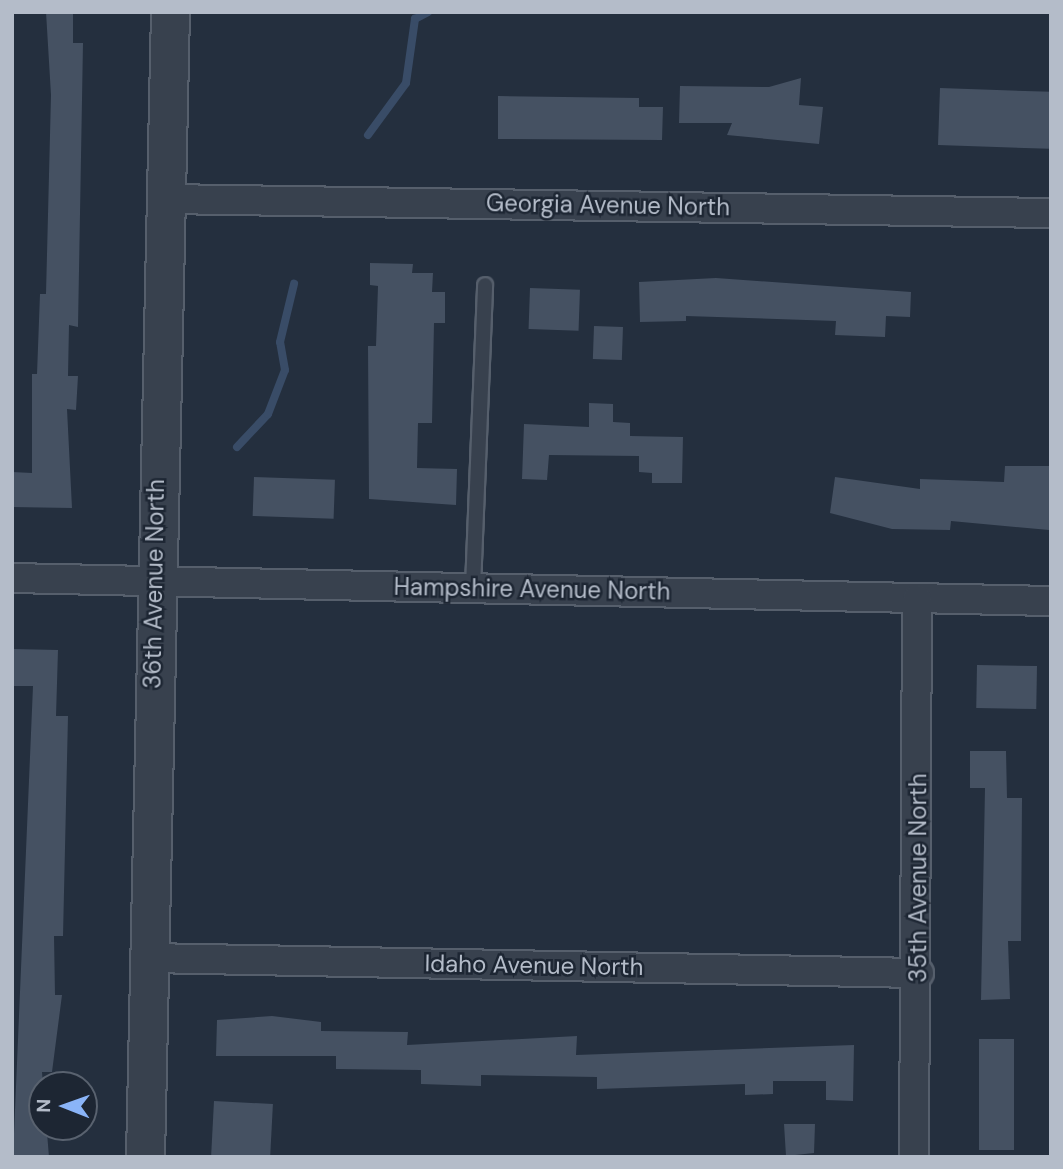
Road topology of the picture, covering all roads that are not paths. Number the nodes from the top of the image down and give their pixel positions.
1 (170, 12) edge
2 (166, 200) junction
3 (1051, 213) edge
4 (485, 285) dead end
5 (12, 578) edge
6 (153, 581) junction
7 (473, 587) junction
8 (917, 598) junction
9 (1051, 601) edge
10 (149, 958) junction
11 (919, 973) junction
12 (145, 1157) edge
13 (914, 1157) edge

1 - 2 street, 36th Avenue North
2 - 3 street, Georgia Avenue North
2 - 6 street, 36th Avenue North
4 - 7 lane
5 - 6 street, Hampshire Avenue North
6 - 7 street, Hampshire Avenue North
6 - 10 street, 36th Avenue North
7 - 8 street, Hampshire Avenue North
8 - 9 street, Hampshire Avenue North
8 - 11 street, 35th Avenue North
10 - 11 street, Idaho Avenue North
10 - 12 street, 36th Avenue North
11 - 13 street, 35th Avenue North

